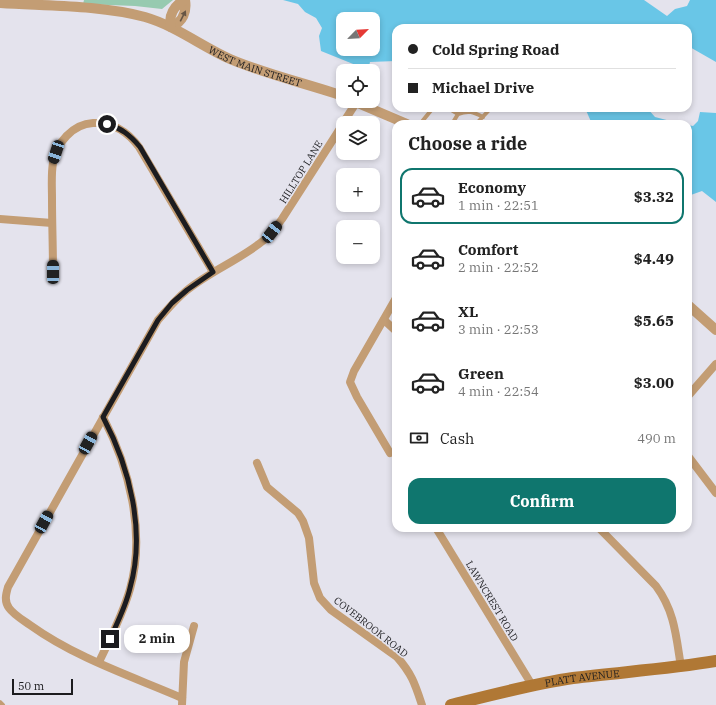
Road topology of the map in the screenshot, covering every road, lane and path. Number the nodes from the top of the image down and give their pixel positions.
1 (185, 0) edge
2 (0, 3) edge
3 (171, 27) junction
4 (336, 94) edge
5 (369, 108) edge
6 (430, 112) edge
7 (455, 112) edge
8 (488, 112) edge
9 (458, 114) junction
10 (484, 117) junction
11 (398, 120) edge
12 (423, 120) edge
13 (454, 120) edge
14 (481, 120) edge
15 (336, 134) edge
16 (0, 219) edge
17 (52, 223) junction
18 (53, 272) dead end
19 (213, 272) junction
20 (392, 305) edge
21 (692, 309) edge
22 (384, 320) junction
23 (392, 327) edge
24 (716, 330) edge
25 (716, 364) edge
26 (692, 391) edge
27 (103, 417) junction
28 (390, 453) dead end
29 (692, 461) edge
30 (257, 463) dead end
31 (716, 493) edge
32 (438, 532) edge
33 (603, 532) edge
34 (194, 626) dead end
35 (716, 661) edge
36 (99, 662) junction
37 (681, 667) junction
38 (532, 685) junction
39 (0, 702) edge
40 (182, 702) edge
41 (3, 705) edge
42 (422, 705) edge
43 (451, 705) edge

1 - 3 street
2 - 3 street, WEST MAIN STREET
3 - 4 street, WEST MAIN STREET
5 - 11 street
6 - 12 lane
7 - 9 lane
8 - 10 lane
9 - 10 lane
9 - 13 lane
10 - 14 lane
15 - 19 street, HILLTOP LANE
16 - 17 street
17 - 18 street
17 - 19 street
19 - 27 street, HILLTOP LANE
20 - 22 street
21 - 24 street
22 - 23 street
22 - 28 street
25 - 26 street
27 - 36 street
27 - 36 street, HILLTOP LANE
29 - 31 street
30 - 42 street, COVEBROOK ROAD
32 - 38 street, LAWNCREST ROAD
33 - 37 street
34 - 40 street
35 - 37 main road, PLATT AVENUE
36 - 40 street, HILLTOP LANE
37 - 38 main road, PLATT AVENUE
38 - 43 main road, PLATT AVENUE
39 - 41 lane

